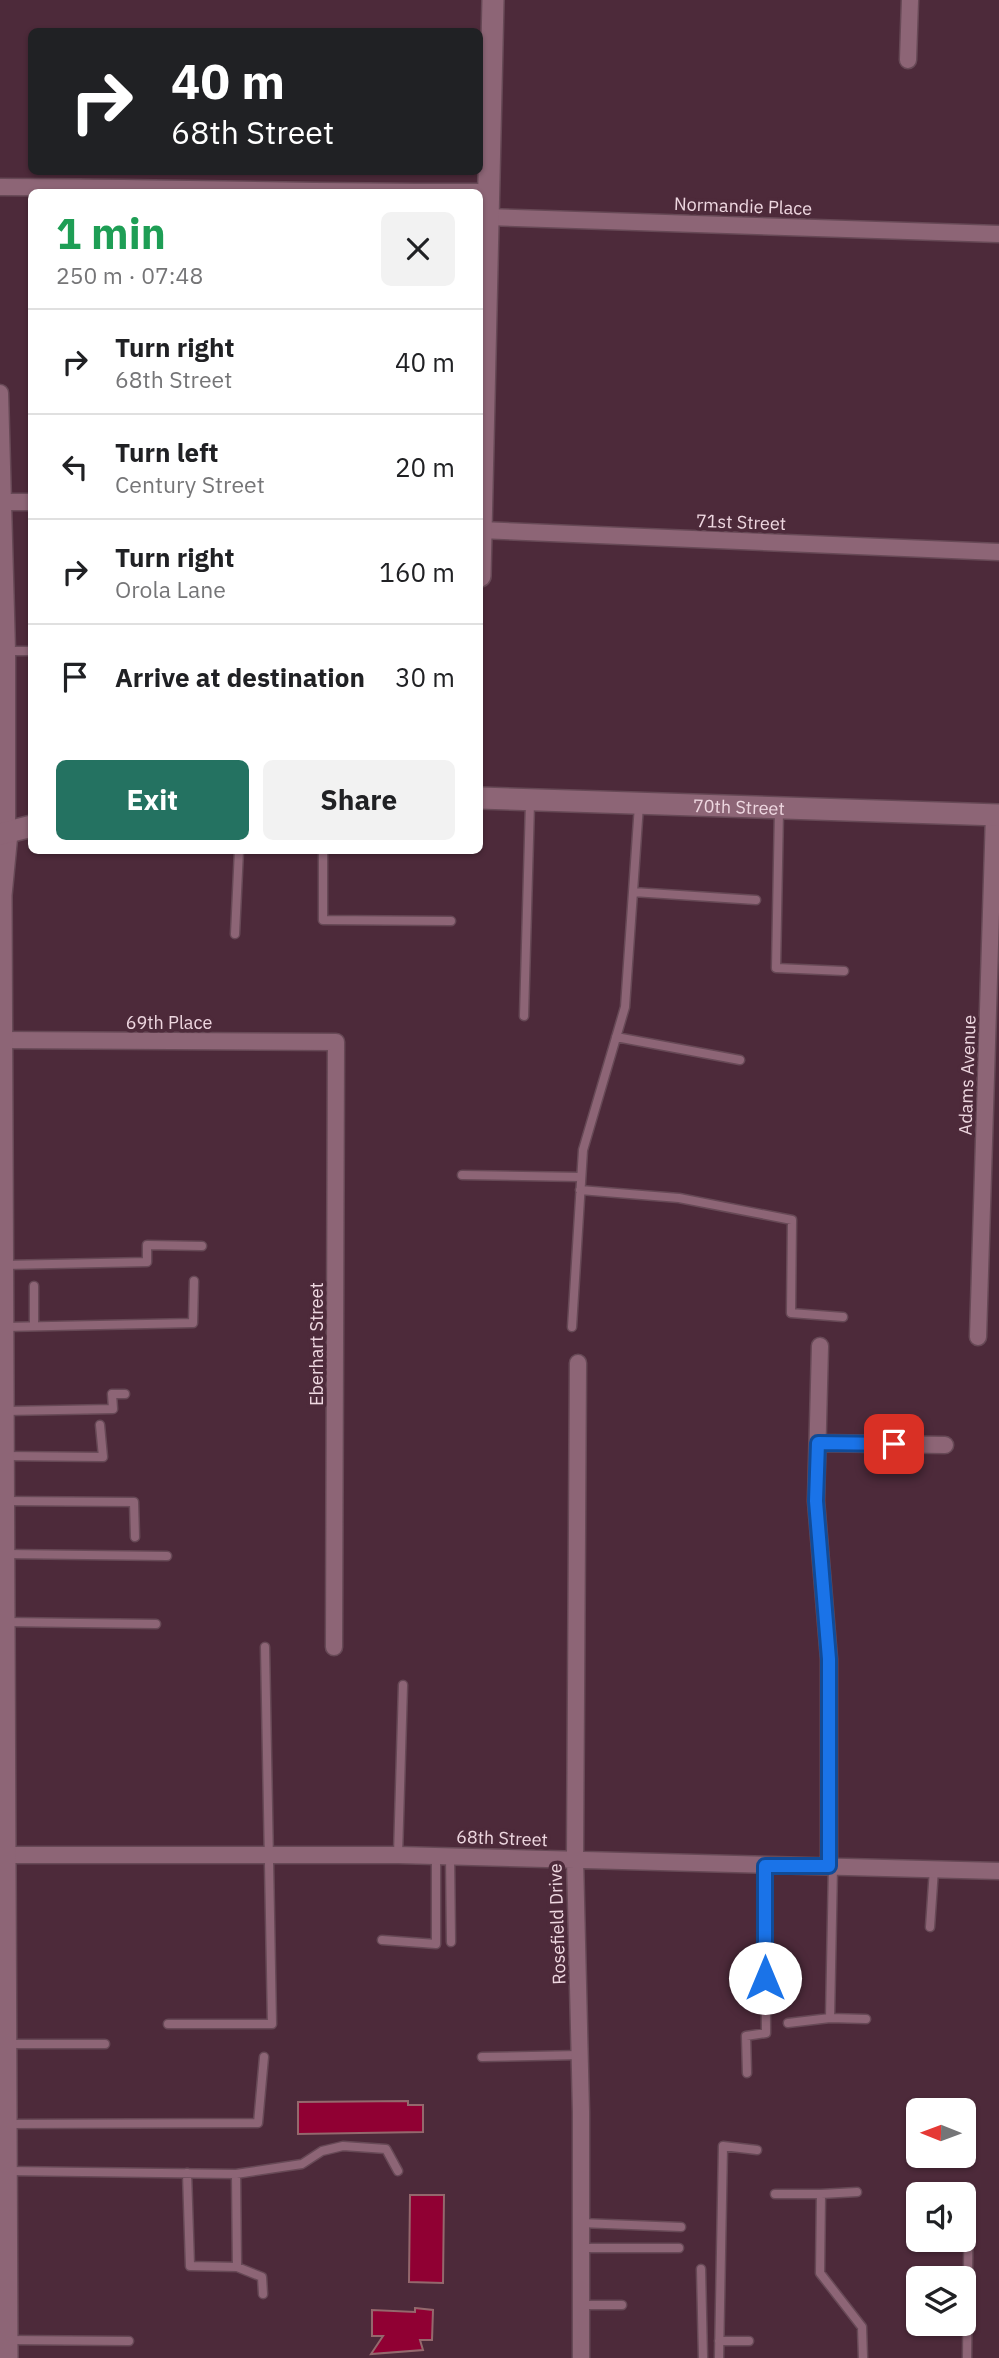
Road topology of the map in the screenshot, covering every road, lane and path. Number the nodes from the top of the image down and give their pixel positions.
1 (493, 0) edge
2 (910, 0) edge
3 (908, 60) dead end
4 (0, 187) edge
5 (200, 189) edge
6 (486, 192) joint
7 (486, 217) junction
8 (999, 234) edge
9 (483, 361) edge
10 (0, 393) edge
11 (1, 502) edge
12 (28, 502) edge
13 (483, 530) edge
14 (999, 552) edge
15 (7, 651) junction
16 (28, 651) edge
17 (483, 799) edge
18 (530, 800) junction
19 (639, 802) junction
20 (779, 807) junction
21 (996, 815) edge
22 (28, 827) edge
23 (4, 834) edge
24 (239, 854) edge
25 (323, 854) edge
26 (633, 892) junction
27 (1, 895) edge
28 (756, 900) dead end
29 (451, 921) dead end
30 (234, 934) dead end
31 (844, 971) dead end
32 (524, 1016) dead end
33 (616, 1037) junction
34 (1, 1040) edge
35 (335, 1042) joint
36 (740, 1060) dead end
37 (1, 1125) edge
38 (463, 1175) dead end
39 (581, 1177) junction
40 (580, 1190) junction
41 (202, 1246) dead end
42 (2, 1265) edge
43 (194, 1281) dead end
44 (34, 1286) dead end
45 (843, 1317) dead end
46 (34, 1325) junction
47 (2, 1327) junction
48 (572, 1327) dead end
49 (978, 1337) dead end
50 (820, 1346) dead end
51 (578, 1363) dead end
52 (125, 1394) dead end
53 (1, 1397) edge
54 (100, 1425) dead end
55 (818, 1443) junction
56 (945, 1445) dead end
57 (2, 1456) junction
58 (2, 1500) junction
59 (135, 1537) dead end
60 (3, 1554) junction
61 (167, 1556) dead end
62 (3, 1622) junction
63 (156, 1624) dead end
64 (265, 1647) dead end
65 (334, 1647) dead end
66 (403, 1685) dead end
67 (269, 1853) junction
68 (3, 1855) junction
69 (398, 1855) junction
70 (443, 1855) junction
71 (575, 1859) junction
72 (765, 1866) junction
73 (831, 1866) junction
74 (934, 1869) junction
75 (999, 1871) edge
76 (930, 1927) dead end
77 (2, 1934) edge
78 (382, 1940) dead end
79 (451, 1941) dead end
80 (830, 2018) junction
81 (866, 2019) dead end
82 (788, 2023) dead end
83 (168, 2024) dead end
84 (4, 2044) junction
85 (105, 2044) dead end
86 (580, 2055) junction
87 (264, 2057) dead end
88 (482, 2057) dead end
89 (747, 2073) dead end
90 (6, 2124) junction
91 (757, 2150) dead end
92 (8, 2171) junction
93 (398, 2171) dead end
94 (187, 2174) junction
95 (236, 2174) junction
96 (857, 2192) dead end
97 (775, 2194) dead end
98 (821, 2194) junction
99 (581, 2223) junction
100 (681, 2227) dead end
101 (581, 2248) junction
102 (678, 2248) dead end
103 (968, 2252) edge
104 (237, 2267) junction
105 (701, 2269) dead end
106 (263, 2294) dead end
107 (581, 2305) junction
108 (622, 2305) dead end
109 (129, 2341) dead end
110 (748, 2341) dead end
111 (719, 2342) junction
112 (7, 2349) edge
113 (581, 2358) edge
114 (703, 2358) edge
115 (719, 2358) edge
116 (863, 2358) edge
117 (967, 2358) edge

1 - 6 street
2 - 3 street
4 - 5 street
6 - 7 street
7 - 8 street, Normandie Place
7 - 9 street
10 - 11 street
11 - 12 street
11 - 15 street
13 - 14 street, 71st Street
15 - 16 lane
15 - 23 street
17 - 18 street, 70th Street
18 - 19 street, 70th Street
18 - 32 lane
19 - 20 street, 70th Street
19 - 26 lane
20 - 21 street, 70th Street
20 - 31 lane
21 - 49 street, Adams Avenue
22 - 23 street
23 - 27 street
24 - 30 lane
25 - 29 lane
26 - 28 lane
26 - 33 lane
27 - 34 street
33 - 36 lane
33 - 39 lane
34 - 35 street, 69th Place
34 - 37 street
35 - 65 street, Eberhart Street
37 - 42 street
38 - 39 lane
39 - 40 lane
40 - 45 lane
40 - 48 lane
41 - 42 lane
42 - 47 street
43 - 46 lane
44 - 46 lane
46 - 47 lane
47 - 53 street
50 - 55 street
51 - 71 street, Rosefield Drive
52 - 53 lane
53 - 57 street
54 - 57 lane
55 - 56 street
55 - 73 street
57 - 58 street
58 - 59 lane
58 - 60 street
60 - 61 lane
60 - 62 street
62 - 63 lane
62 - 68 street
64 - 67 lane
66 - 69 lane
67 - 68 street, 68th Street
67 - 69 street, 68th Street
67 - 83 lane
68 - 77 street
69 - 70 street, 68th Street
70 - 71 street, 68th Street
70 - 78 lane
70 - 79 lane
71 - 72 street, 68th Street
71 - 86 street, Rosefield Drive
72 - 73 street, 68th Street
72 - 89 lane
73 - 74 street, 68th Street
73 - 80 lane
74 - 75 street, 68th Street
74 - 76 lane
77 - 84 street
80 - 81 lane
80 - 82 lane
84 - 85 lane
84 - 90 street
86 - 88 lane
86 - 99 street, Rosefield Drive
87 - 90 lane
90 - 92 street
91 - 111 lane
92 - 94 lane
92 - 112 street
93 - 95 lane
94 - 95 lane
94 - 104 lane
95 - 104 lane
96 - 98 lane
97 - 98 lane
98 - 116 lane
99 - 100 lane
99 - 101 street, Rosefield Drive
101 - 102 lane
101 - 107 street, Rosefield Drive
103 - 117 lane
104 - 106 lane
105 - 114 lane
107 - 108 lane
107 - 113 street, Rosefield Drive
109 - 112 lane
110 - 111 lane
111 - 115 lane

